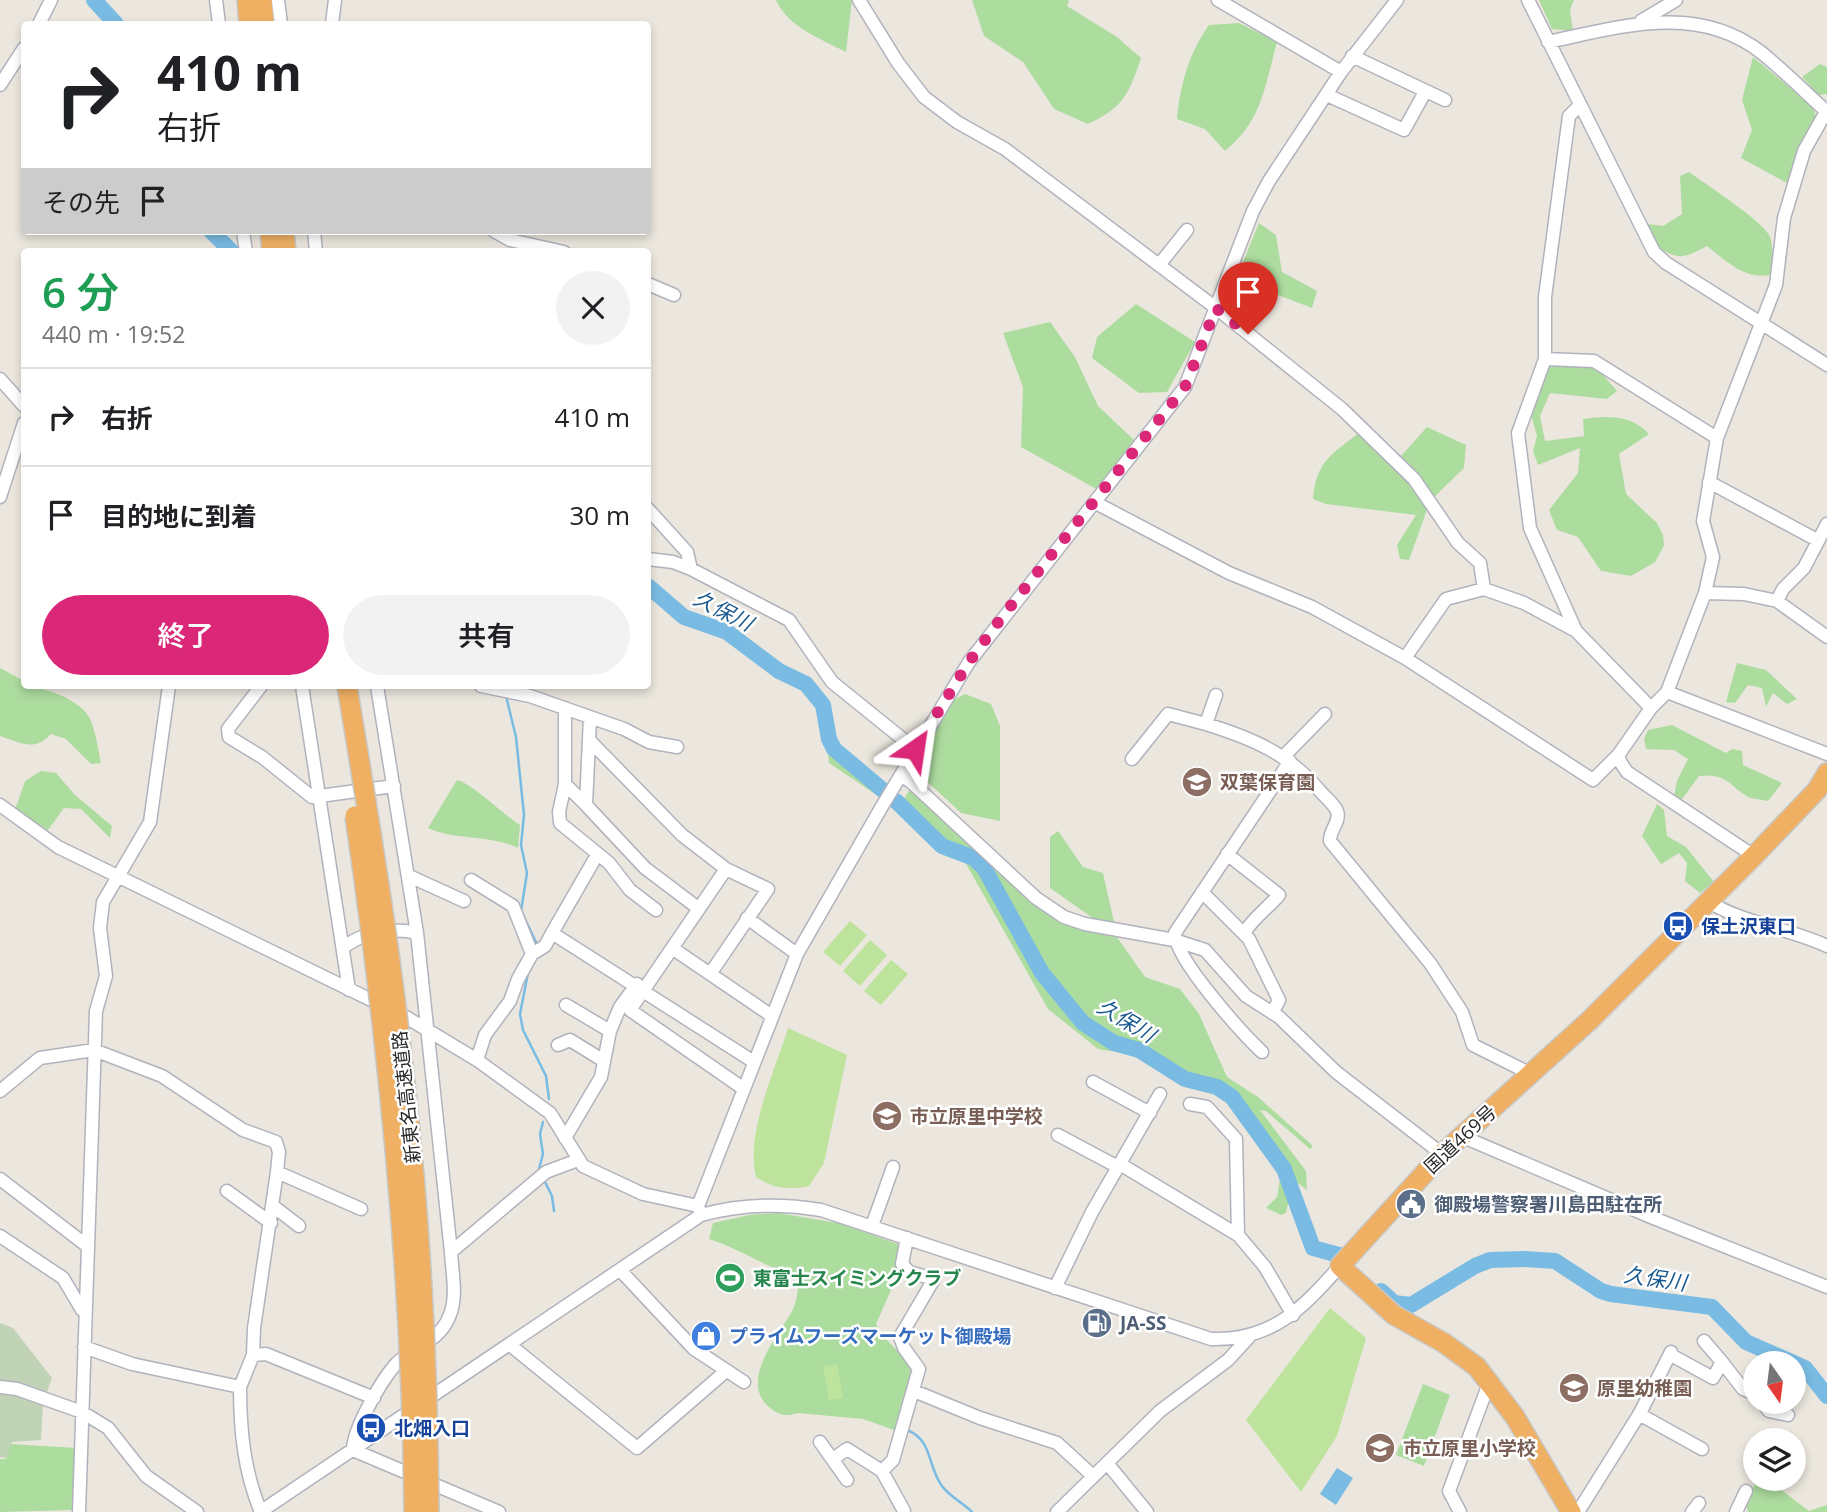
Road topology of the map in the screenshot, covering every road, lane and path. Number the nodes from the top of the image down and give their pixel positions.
1 (51, 0) edge
2 (216, 0) edge
3 (247, 0) edge
4 (262, 0) edge
5 (278, 0) edge
6 (335, 0) edge
7 (859, 0) edge
8 (1218, 0) edge
9 (1397, 0) edge
10 (1528, 0) edge
11 (1676, 0) edge
12 (40, 21) edge
13 (219, 21) edge
14 (249, 21) edge
15 (264, 21) edge
16 (281, 21) edge
17 (332, 21) edge
18 (1638, 23) junction
19 (1548, 42) junction
20 (21, 53) edge
21 (1352, 56) junction
22 (1341, 72) junction
23 (0, 85) edge
24 (1425, 92) junction
25 (1327, 95) junction
26 (1446, 100) dead end
27 (1579, 106) junction
28 (1826, 111) edge
29 (1187, 230) dead end
30 (501, 235) edge
31 (546, 248) edge
32 (1160, 265) junction
33 (651, 285) edge
34 (674, 295) dead end
35 (1216, 308) junction
36 (1760, 322) junction
37 (1545, 359) junction
38 (1827, 365) edge
39 (0, 380) edge
40 (21, 403) edge
41 (21, 431) edge
42 (1717, 438) junction
43 (3, 477) edge
44 (1709, 482) junction
45 (0, 497) edge
46 (1096, 503) junction
47 (651, 512) edge
48 (1827, 524) edge
49 (1817, 540) junction
50 (651, 559) edge
51 (691, 569) junction
52 (1484, 589) junction
53 (1705, 593) junction
54 (1777, 601) junction
55 (1576, 631) junction
56 (1827, 637) edge
57 (1405, 657) junction
58 (169, 689) edge
59 (259, 689) edge
60 (302, 689) edge
61 (334, 689) edge
62 (347, 689) edge
63 (378, 689) edge
64 (498, 689) edge
65 (1667, 691) junction
66 (1216, 695) dead end
67 (565, 708) junction
68 (1651, 708) junction
69 (1325, 714) dead end
70 (590, 718) junction
71 (1206, 724) junction
72 (590, 741) junction
73 (677, 747) dead end
74 (915, 749) junction
75 (1619, 754) junction
76 (1827, 754) edge
77 (1287, 758) junction
78 (1132, 759) dead end
79 (1827, 773) edge
80 (900, 776) junction
81 (565, 784) junction
82 (394, 786) junction
83 (320, 798) junction
84 (0, 805) edge
85 (586, 805) junction
86 (1227, 854) junction
87 (597, 855) junction
88 (1754, 856) junction
89 (726, 869) junction
90 (409, 876) junction
91 (115, 878) junction
92 (471, 880) dead end
93 (1202, 892) junction
94 (464, 901) dead end
95 (1709, 902) junction
96 (698, 908) junction
97 (656, 910) dead end
98 (747, 918) junction
99 (417, 933) junction
100 (552, 933) junction
101 (1244, 933) junction
102 (1174, 940) junction
103 (1827, 946) edge
104 (343, 948) junction
105 (672, 948) junction
106 (532, 954) junction
107 (797, 954) junction
108 (710, 974) junction
109 (640, 986) junction
110 (349, 990) junction
111 (566, 1005) dead end
112 (1273, 1012) junction
113 (772, 1016) junction
114 (428, 1030) junction
115 (610, 1031) junction
116 (558, 1045) dead end
117 (94, 1050) junction
118 (1262, 1052) dead end
119 (477, 1060) junction
120 (604, 1061) junction
121 (754, 1062) junction
122 (1531, 1074) junction
123 (1093, 1082) dead end
124 (744, 1089) junction
125 (0, 1091) edge
126 (1160, 1094) dead end
127 (1190, 1104) dead end
128 (1150, 1113) junction
129 (1058, 1135) dead end
130 (1461, 1136) junction
131 (565, 1138) junction
132 (1442, 1154) junction
133 (578, 1160) junction
134 (1119, 1165) junction
135 (893, 1167) dead end
136 (277, 1172) junction
137 (0, 1179) edge
138 (227, 1191) dead end
139 (273, 1206) junction
140 (361, 1209) dead end
141 (700, 1211) junction
142 (271, 1223) junction
143 (299, 1226) dead end
144 (872, 1226) junction
145 (1238, 1235) junction
146 (0, 1236) edge
147 (908, 1238) junction
148 (86, 1245) junction
149 (451, 1252) junction
150 (1340, 1266) junction
151 (621, 1270) junction
152 (1827, 1287) edge
153 (1055, 1288) junction
154 (84, 1313) junction
155 (1293, 1315) junction
156 (1250, 1336) junction
157 (1704, 1341) dead end
158 (510, 1345) junction
159 (84, 1347) junction
160 (253, 1354) junction
161 (1722, 1362) junction
162 (726, 1371) junction
163 (744, 1381) dead end
164 (1489, 1382) junction
165 (0, 1387) edge
166 (240, 1387) junction
167 (1743, 1389) edge
168 (914, 1391) junction
169 (374, 1398) junction
170 (82, 1412) junction
171 (1639, 1414) junction
172 (1783, 1414) edge
173 (1788, 1415) dead end
174 (820, 1442) dead end
175 (1702, 1449) dead end
176 (354, 1450) junction
177 (834, 1459) junction
178 (1107, 1463) junction
179 (882, 1471) junction
180 (1093, 1476) junction
181 (847, 1480) dead end
182 (1746, 1491) dead end
183 (904, 1511) edge
184 (79, 1512) edge
185 (197, 1512) edge
186 (261, 1512) edge
187 (415, 1512) edge
188 (429, 1512) edge
189 (499, 1512) edge
190 (1058, 1512) edge
191 (1147, 1512) edge
192 (1460, 1512) edge
193 (1571, 1512) edge
194 (1578, 1512) edge
195 (1736, 1512) edge

1 - 12 street
2 - 13 street
3 - 14 highway
4 - 15 highway
5 - 16 street
6 - 17 street
7 - 32 street
8 - 22 street
9 - 21 street
10 - 19 street
11 - 18 street
18 - 19 street
18 - 28 street
19 - 27 street
20 - 23 street
21 - 22 street
21 - 24 street
22 - 25 street
24 - 25 street
24 - 26 street
25 - 35 street
27 - 36 street
27 - 37 street
28 - 36 street
29 - 32 street
30 - 31 street
32 - 35 street
33 - 34 street
35 - 46 street
35 - 52 street
36 - 38 street
36 - 42 street
37 - 42 street
37 - 55 street
39 - 40 street
41 - 43 street
42 - 44 street
43 - 45 street
44 - 49 street
44 - 53 street
46 - 57 street
46 - 74 street
47 - 51 street
48 - 49 street
49 - 54 street
50 - 51 street
51 - 74 street
52 - 55 street
52 - 57 street
53 - 54 street
53 - 65 street
54 - 56 street
55 - 68 street
57 - 75 street
58 - 91 street
59 - 83 street
60 - 83 street
61 - 187 highway, 新東名高速道路, bridge
62 - 188 highway, 新東名高速道路, bridge
63 - 82 street
64 - 67 street
65 - 68 street
65 - 76 street
66 - 71 street
67 - 70 street
67 - 81 street
68 - 75 street
69 - 77 street
70 - 72 street
70 - 73 street
71 - 77 street
71 - 78 street
72 - 85 street
72 - 89 street
74 - 80 street
75 - 88 street
77 - 86 street
77 - 122 street
79 - 88 highway, 国道469号
80 - 102 street
80 - 107 street
81 - 85 street
81 - 87 street
82 - 83 street
82 - 90 street
83 - 104 street
84 - 91 street
85 - 96 street
86 - 93 street
86 - 101 street
87 - 97 street
87 - 100 street
88 - 95 highway, 国道469号
89 - 96 street
89 - 98 street
90 - 94 street
90 - 99 street
91 - 110 street
91 - 117 street
92 - 106 street
93 - 101 street
93 - 102 street
95 - 103 street
95 - 122 highway, 国道469号
96 - 105 street
98 - 107 street
98 - 108 street
99 - 104 street
99 - 114 street
100 - 106 street
100 - 109 street
101 - 112 street
102 - 112 street
102 - 118 street
104 - 110 street
105 - 108 street
105 - 109 street
106 - 119 street
107 - 113 street
108 - 113 street
109 - 115 street
109 - 121 street
109 - 124 street
110 - 114 street
111 - 115 street
112 - 132 street
113 - 121 street
114 - 119 street
114 - 149 street
115 - 120 street
116 - 120 street
117 - 125 street
117 - 136 street
117 - 148 street
119 - 131 street
120 - 131 street
121 - 124 street
122 - 130 highway, 国道469号
123 - 128 street
124 - 141 street
126 - 128 street
127 - 145 street
128 - 134 street
129 - 134 street
130 - 132 highway, 国道469号
130 - 152 street
131 - 133 street
132 - 150 highway, 国道469号
133 - 141 street
133 - 149 street
134 - 145 street
134 - 153 street
135 - 144 street
136 - 139 street
136 - 140 street
137 - 148 street
138 - 142 street
139 - 142 street
139 - 143 street
141 - 144 street
141 - 151 street
142 - 160 street
144 - 147 street
145 - 155 street
146 - 154 street
147 - 153 street
147 - 168 street
148 - 154 street
149 - 169 street
150 - 155 street
150 - 164 highway
151 - 158 street
151 - 162 street
153 - 156 street
154 - 159 street
155 - 156 street
156 - 178 street
157 - 161 street
158 - 162 street
158 - 176 street
159 - 166 street
159 - 170 street
160 - 166 street
160 - 169 street
161 - 167 street
161 - 171 street
162 - 163 street
164 - 192 street
164 - 193 highway
165 - 170 street
166 - 186 street
168 - 179 street
168 - 180 street
169 - 176 street
170 - 184 street
170 - 185 street
171 - 175 street
171 - 194 street
172 - 173 street
174 - 177 street
176 - 186 street
176 - 189 street
177 - 179 street
177 - 181 street
178 - 180 street
178 - 191 street
179 - 183 street
180 - 190 street
182 - 195 street

